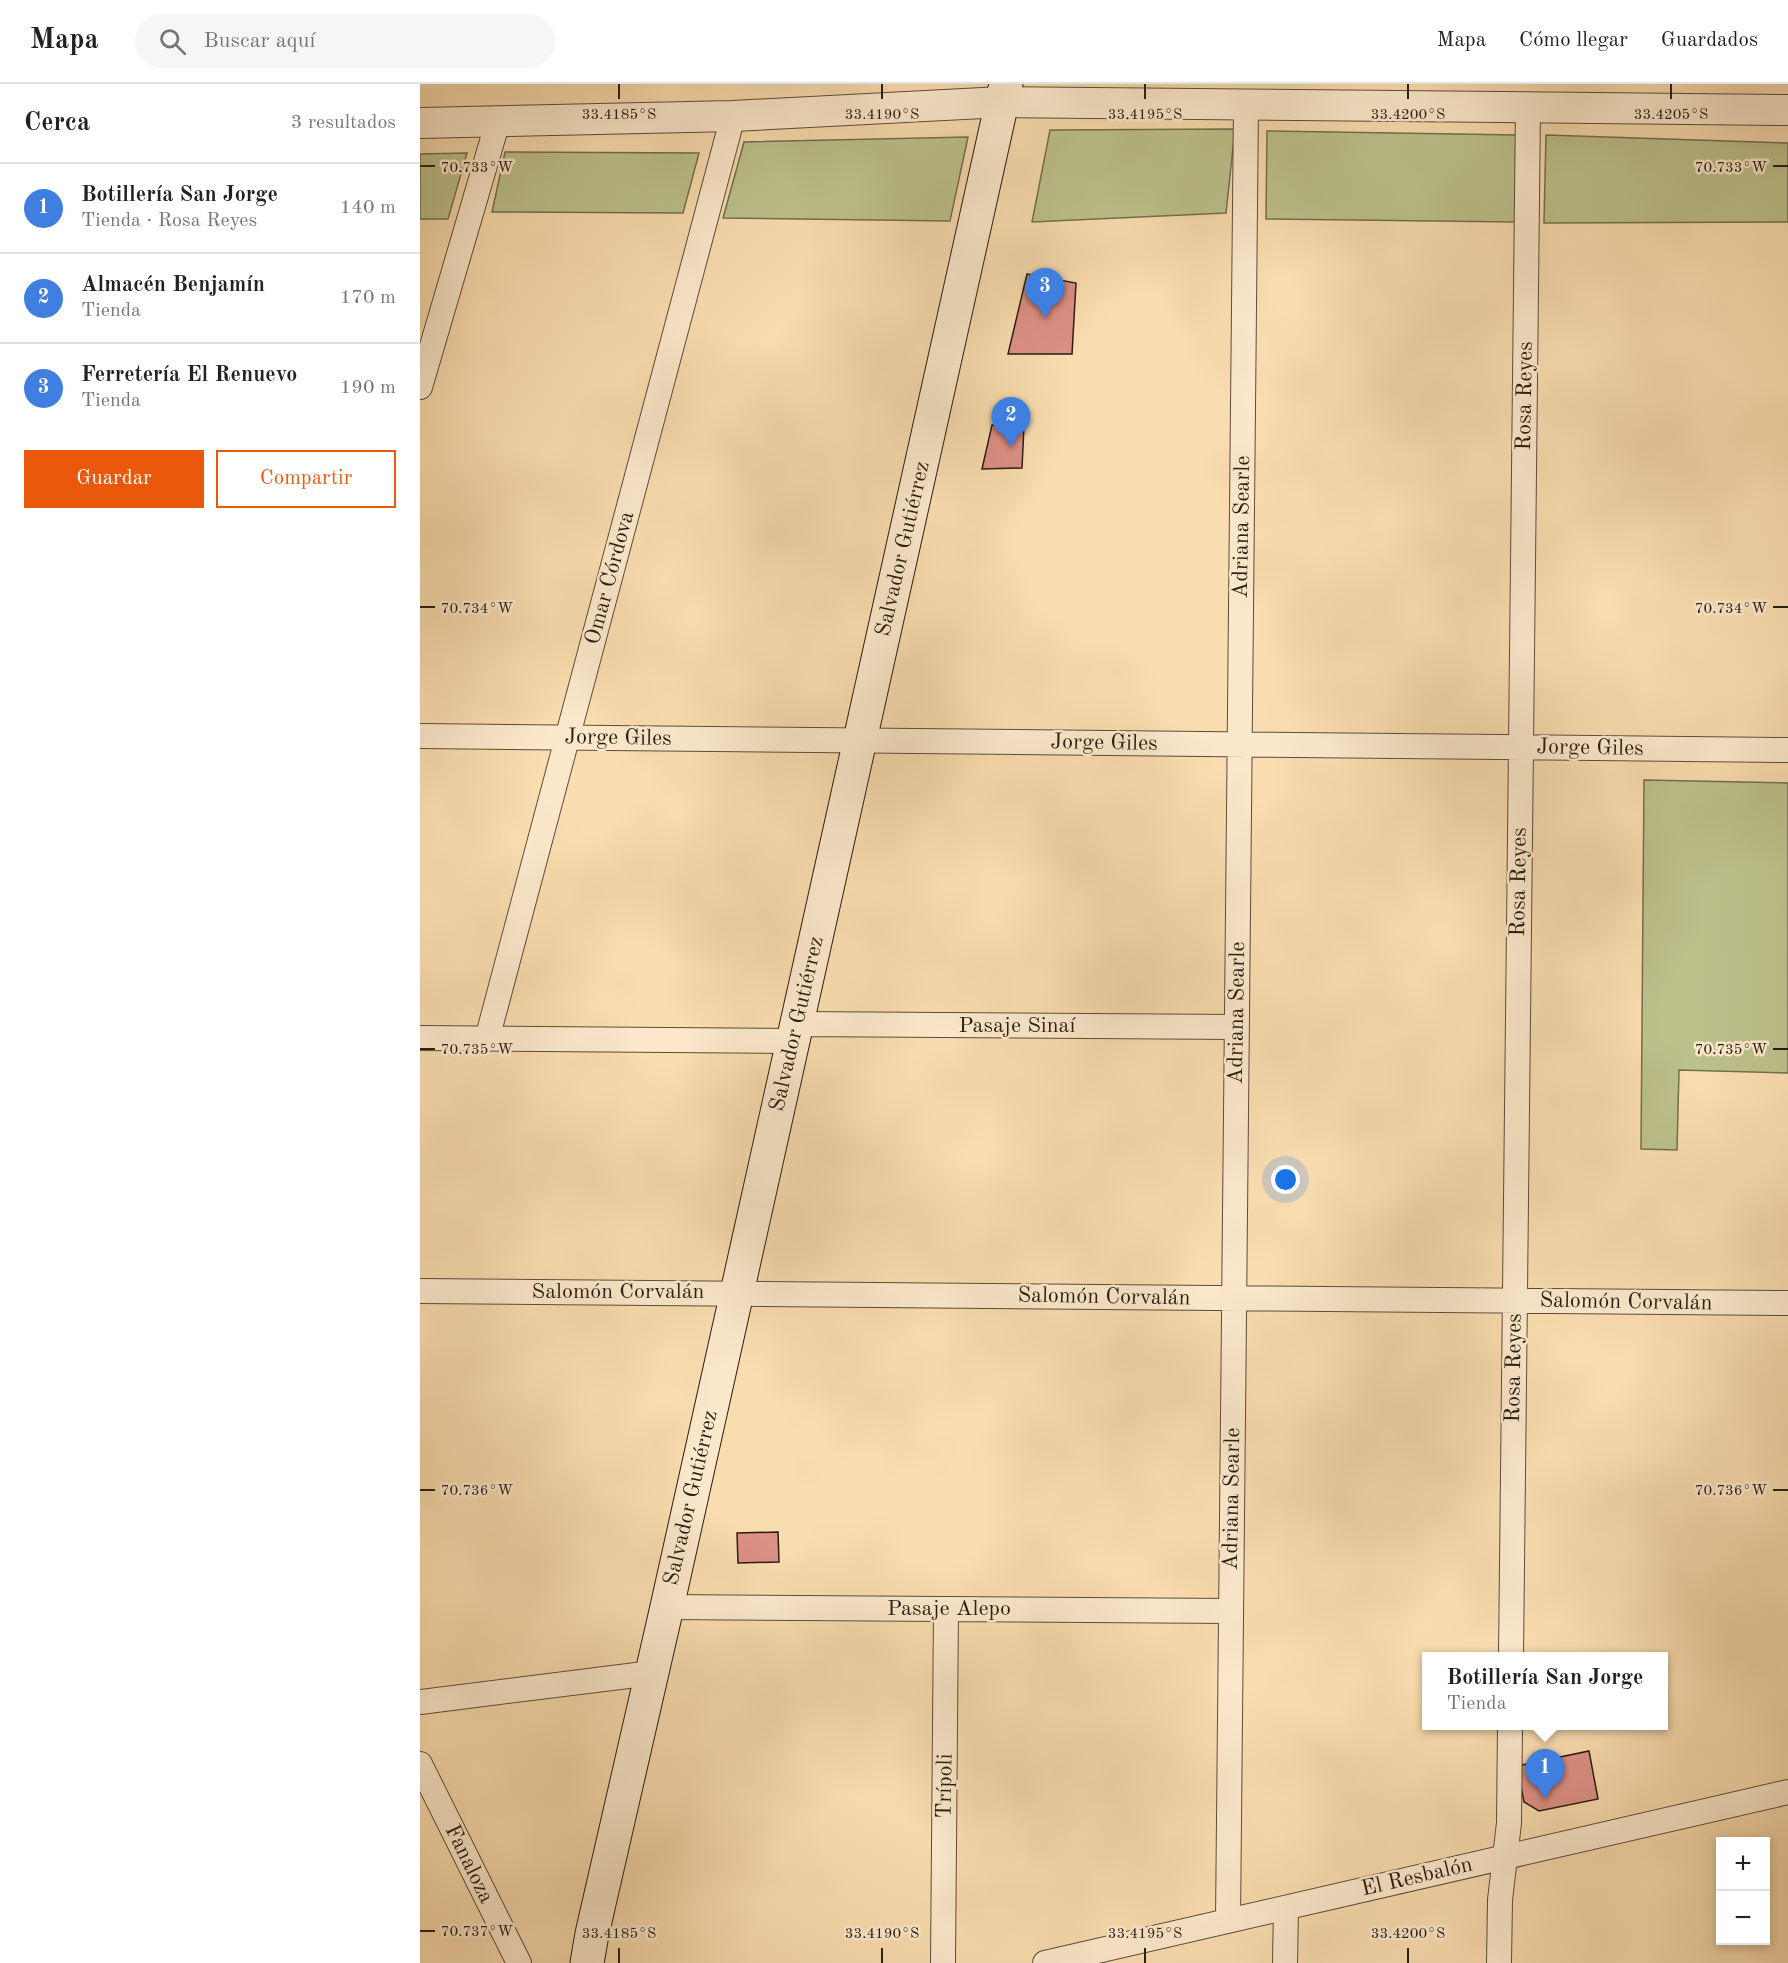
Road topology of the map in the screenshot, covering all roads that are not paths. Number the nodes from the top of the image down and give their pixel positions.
1 (1004, 93) edge
2 (1246, 105) junction
3 (1528, 107) junction
4 (1788, 110) edge
5 (733, 116) junction
6 (498, 121) junction
7 (420, 123) edge
8 (420, 387) edge
9 (420, 736) edge
10 (568, 738) junction
11 (860, 741) junction
12 (1240, 744) junction
13 (1521, 747) junction
14 (1788, 750) edge
15 (1237, 1028) junction
16 (795, 1033) junction
17 (420, 1038) edge
18 (487, 1039) junction
19 (420, 1291) edge
20 (737, 1293) junction
21 (1234, 1299) junction
22 (1515, 1301) junction
23 (1788, 1303) edge
24 (667, 1607) junction
25 (946, 1609) junction
26 (1231, 1611) junction
27 (1511, 1652) edge
28 (652, 1673) junction
29 (420, 1702) edge
30 (1510, 1730) edge
31 (420, 1764) edge
32 (1788, 1792) edge
33 (1505, 1857) junction
34 (1286, 1908) junction
35 (1228, 1921) junction
36 (1075, 1960) edge
37 (519, 1963) edge
38 (587, 1963) edge
39 (943, 1963) edge
40 (1045, 1963) edge
41 (1286, 1963) edge
42 (1499, 1963) edge

1 - 2 street
1 - 5 street
1 - 11 main road, Salvador Gutiérrez
2 - 3 street
2 - 12 street, Adriana Searle
3 - 4 street
3 - 13 street, Rosa Reyes
5 - 6 street
5 - 10 street, Omar Córdova
6 - 7 street
6 - 8 street
9 - 10 street, Jorge Giles
10 - 11 street, Jorge Giles
10 - 18 street, Omar Córdova
11 - 12 street, Jorge Giles
11 - 16 main road, Salvador Gutiérrez
12 - 13 street, Jorge Giles
12 - 15 street, Adriana Searle
13 - 14 street, Jorge Giles
13 - 22 street, Rosa Reyes
15 - 16 street, Pasaje Sinaí
15 - 21 street, Adriana Searle
16 - 18 street, Pasaje Sinaí
16 - 20 main road, Salvador Gutiérrez
17 - 18 street, Pasaje Sinaí
19 - 20 street, Salomón Corvalán
20 - 21 street, Salomón Corvalán
20 - 24 main road, Salvador Gutiérrez
21 - 22 street, Salomón Corvalán
21 - 26 street, Adriana Searle
22 - 23 street, Salomón Corvalán
22 - 27 street, Rosa Reyes
24 - 25 street, Pasaje Alepo
24 - 28 main road, Salvador Gutiérrez
25 - 26 street, Pasaje Alepo
25 - 39 street, Trípoli
26 - 35 street, Adriana Searle
28 - 29 street
28 - 38 main road, Salvador Gutiérrez
30 - 33 street
31 - 37 street, Fanaloza
32 - 33 street, El Resbalón
33 - 34 street, El Resbalón
33 - 42 street
34 - 35 street, El Resbalón
34 - 41 street
35 - 36 street, El Resbalón
36 - 40 street, El Resbalón

